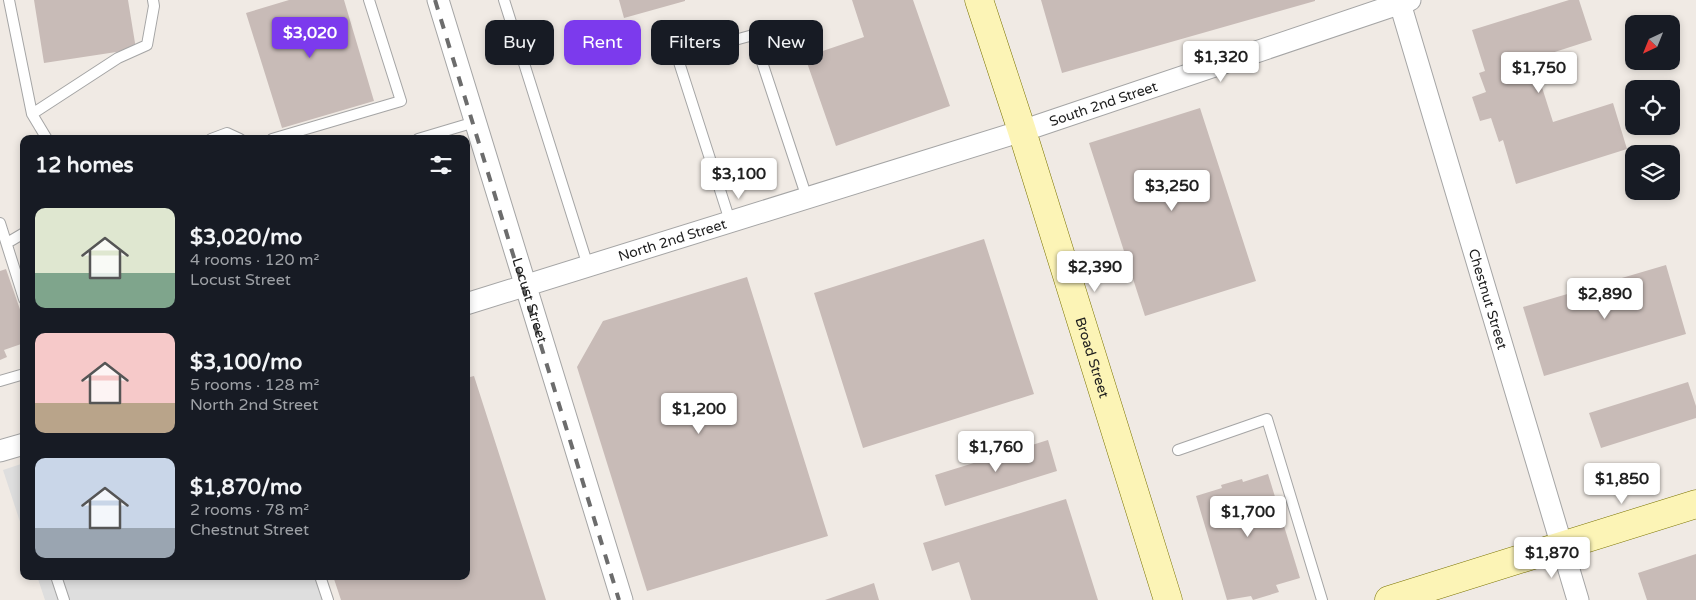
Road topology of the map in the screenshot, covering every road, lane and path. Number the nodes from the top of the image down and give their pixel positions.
1 (9, 0) edge
2 (153, 0) edge
3 (368, 0) edge
4 (438, 0) edge
5 (504, 0) edge
6 (979, 0) edge
7 (1403, 1) edge
8 (32, 114) junction
9 (475, 122) junction
10 (1022, 131) junction
11 (45, 135) edge
12 (286, 135) edge
13 (431, 135) edge
14 (807, 198) junction
15 (730, 222) junction
16 (0, 223) edge
17 (20, 234) edge
18 (6, 243) junction
19 (588, 266) junction
20 (525, 285) junction
21 (20, 287) edge
22 (470, 303) edge
23 (20, 375) edge
24 (0, 381) edge
25 (20, 445) edge
26 (1178, 450) dead end
27 (0, 451) edge
28 (1696, 504) edge
29 (1561, 546) junction
30 (57, 580) edge
31 (321, 580) edge
32 (64, 600) edge
33 (328, 600) edge
34 (622, 600) edge
35 (1168, 600) edge
36 (1322, 600) edge
37 (1390, 600) edge
38 (1578, 600) edge

1 - 8 lane
2 - 8 lane
3 - 12 lane
4 - 9 street, Locust Street
5 - 19 lane
6 - 10 main road, Broad Street
7 - 10 street, South 2nd Street
7 - 29 street, Chestnut Street
8 - 11 lane
9 - 13 lane
9 - 20 street, Locust Street
10 - 14 street, North 2nd Street
10 - 35 main road, Broad Street
14 - 15 street, North 2nd Street
14 - 15 lane
15 - 19 street, North 2nd Street
16 - 18 lane
17 - 18 lane
18 - 21 lane
19 - 20 street, North 2nd Street
20 - 22 street, North 2nd Street
20 - 34 street, Locust Street
23 - 24 lane
25 - 27 street
26 - 36 lane
28 - 29 main road
29 - 37 main road
29 - 38 street, Chestnut Street
30 - 32 lane
31 - 33 lane

